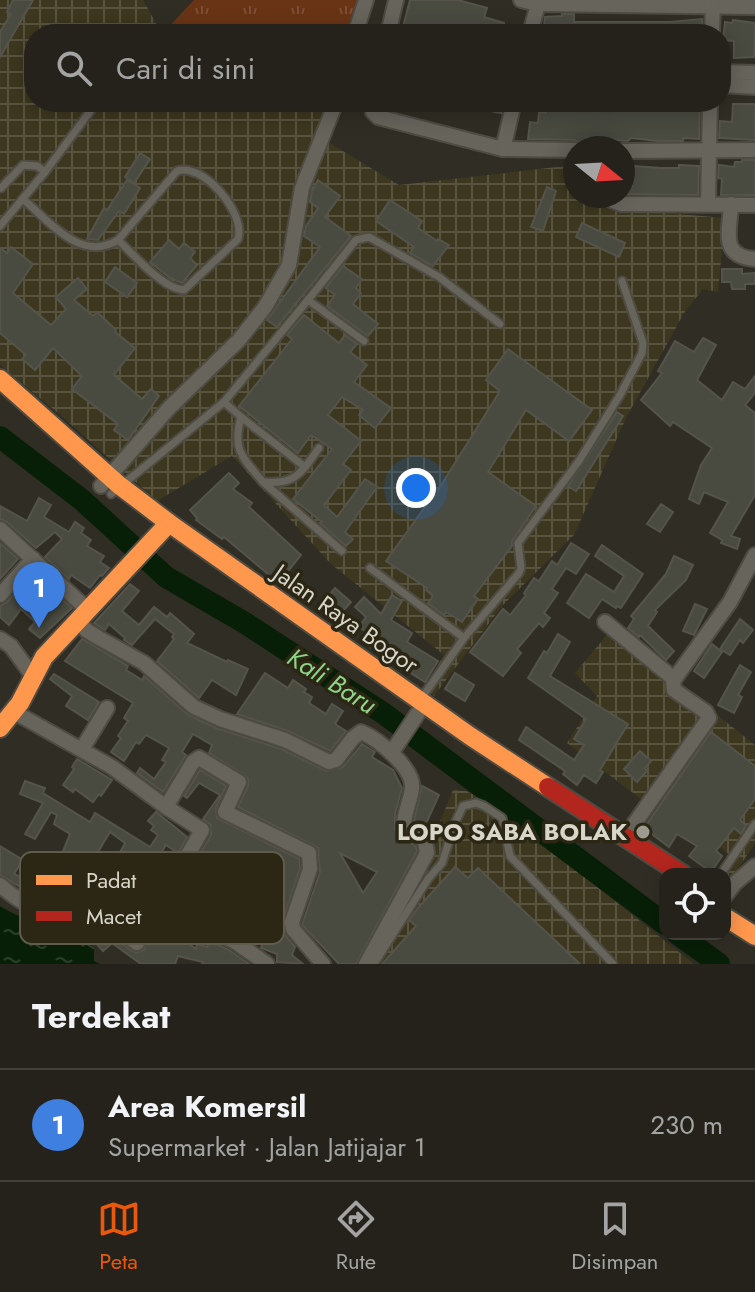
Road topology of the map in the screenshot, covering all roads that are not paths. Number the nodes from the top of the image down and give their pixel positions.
1 (366, 0) edge
2 (396, 0) edge
3 (521, 0) edge
4 (538, 2) edge
5 (713, 3) edge
6 (755, 7) edge
7 (358, 24) edge
8 (392, 24) edge
9 (532, 24) edge
10 (712, 24) edge
11 (731, 72) edge
12 (755, 73) edge
13 (731, 86) edge
14 (755, 87) edge
15 (90, 112) edge
16 (332, 112) edge
17 (373, 112) edge
18 (512, 112) edge
19 (710, 112) edge
20 (503, 149) junction
21 (563, 150) edge
22 (710, 150) junction
23 (755, 150) edge
24 (635, 151) edge
25 (45, 172) junction
26 (1, 188) edge
27 (23, 199) junction
28 (635, 204) edge
29 (708, 204) junction
30 (731, 204) junction
31 (755, 205) edge
32 (0, 226) edge
33 (118, 240) junction
34 (755, 259) edge
35 (622, 281) dead end
36 (308, 300) junction
37 (500, 324) dead end
38 (364, 341) dead end
39 (0, 379) edge
40 (0, 396) edge
41 (224, 402) junction
42 (241, 417) junction
43 (319, 448) dead end
44 (305, 467) junction
45 (263, 482) junction
46 (110, 485) junction
47 (0, 529) edge
48 (161, 533) junction
49 (342, 551) dead end
50 (755, 555) edge
51 (33, 559) junction
52 (370, 568) dead end
53 (0, 595) edge
54 (83, 614) junction
55 (605, 622) dead end
56 (464, 638) junction
57 (0, 639) edge
58 (32, 675) junction
59 (674, 679) junction
60 (107, 708) dead end
61 (416, 712) junction
62 (16, 713) junction
63 (0, 728) edge
64 (82, 749) junction
65 (393, 751) junction
66 (166, 807) junction
67 (755, 824) edge
68 (625, 837) junction
69 (190, 852) edge
70 (755, 866) edge
71 (673, 868) edge
72 (725, 868) edge
73 (659, 874) edge
74 (0, 885) edge
75 (731, 889) edge
76 (20, 901) edge
77 (731, 902) edge
78 (755, 920) edge
79 (731, 921) edge
80 (755, 936) edge
81 (238, 944) edge
82 (267, 964) edge
83 (323, 964) edge
84 (366, 964) edge
85 (374, 964) edge
86 (613, 964) edge

1 - 7 street
2 - 8 street
3 - 4 street
4 - 5 street
4 - 9 street
5 - 6 street
5 - 10 street
11 - 12 street
13 - 14 street
15 - 25 lane
16 - 46 street
17 - 20 street
18 - 20 street
19 - 22 street
20 - 21 street
22 - 23 street
22 - 24 street
22 - 29 street
25 - 26 lane
25 - 27 lane
27 - 32 lane
27 - 33 lane
28 - 29 street
29 - 30 street
30 - 31 street
30 - 34 street
33 - 33 lane
35 - 56 lane
36 - 37 lane
36 - 38 lane
36 - 41 lane
39 - 46 main road, Jalan Raya Bogor
40 - 46 main road, Jalan Raya Bogor
41 - 42 lane
41 - 46 lane
42 - 44 lane
42 - 45 lane
43 - 44 lane
44 - 45 lane
45 - 49 lane
46 - 48 main road, Jalan Raya Bogor
47 - 51 street
48 - 54 main road
48 - 61 main road, Jalan Raya Bogor
50 - 59 street
51 - 53 street
51 - 54 street
52 - 56 lane
54 - 58 main road
54 - 65 street
55 - 59 street
56 - 61 lane
57 - 58 street
58 - 62 main road
59 - 68 street
60 - 64 street
61 - 65 street
61 - 68 main road, Jalan Raya Bogor
61 - 73 main road, Jalan Raya Bogor
62 - 63 main road
62 - 64 street
64 - 66 street
65 - 84 street
66 - 69 street
66 - 83 street
67 - 72 lane
68 - 71 main road, Jalan Raya Bogor
70 - 75 street
74 - 76 street
77 - 78 main road
79 - 80 main road
81 - 82 street
85 - 86 lane

